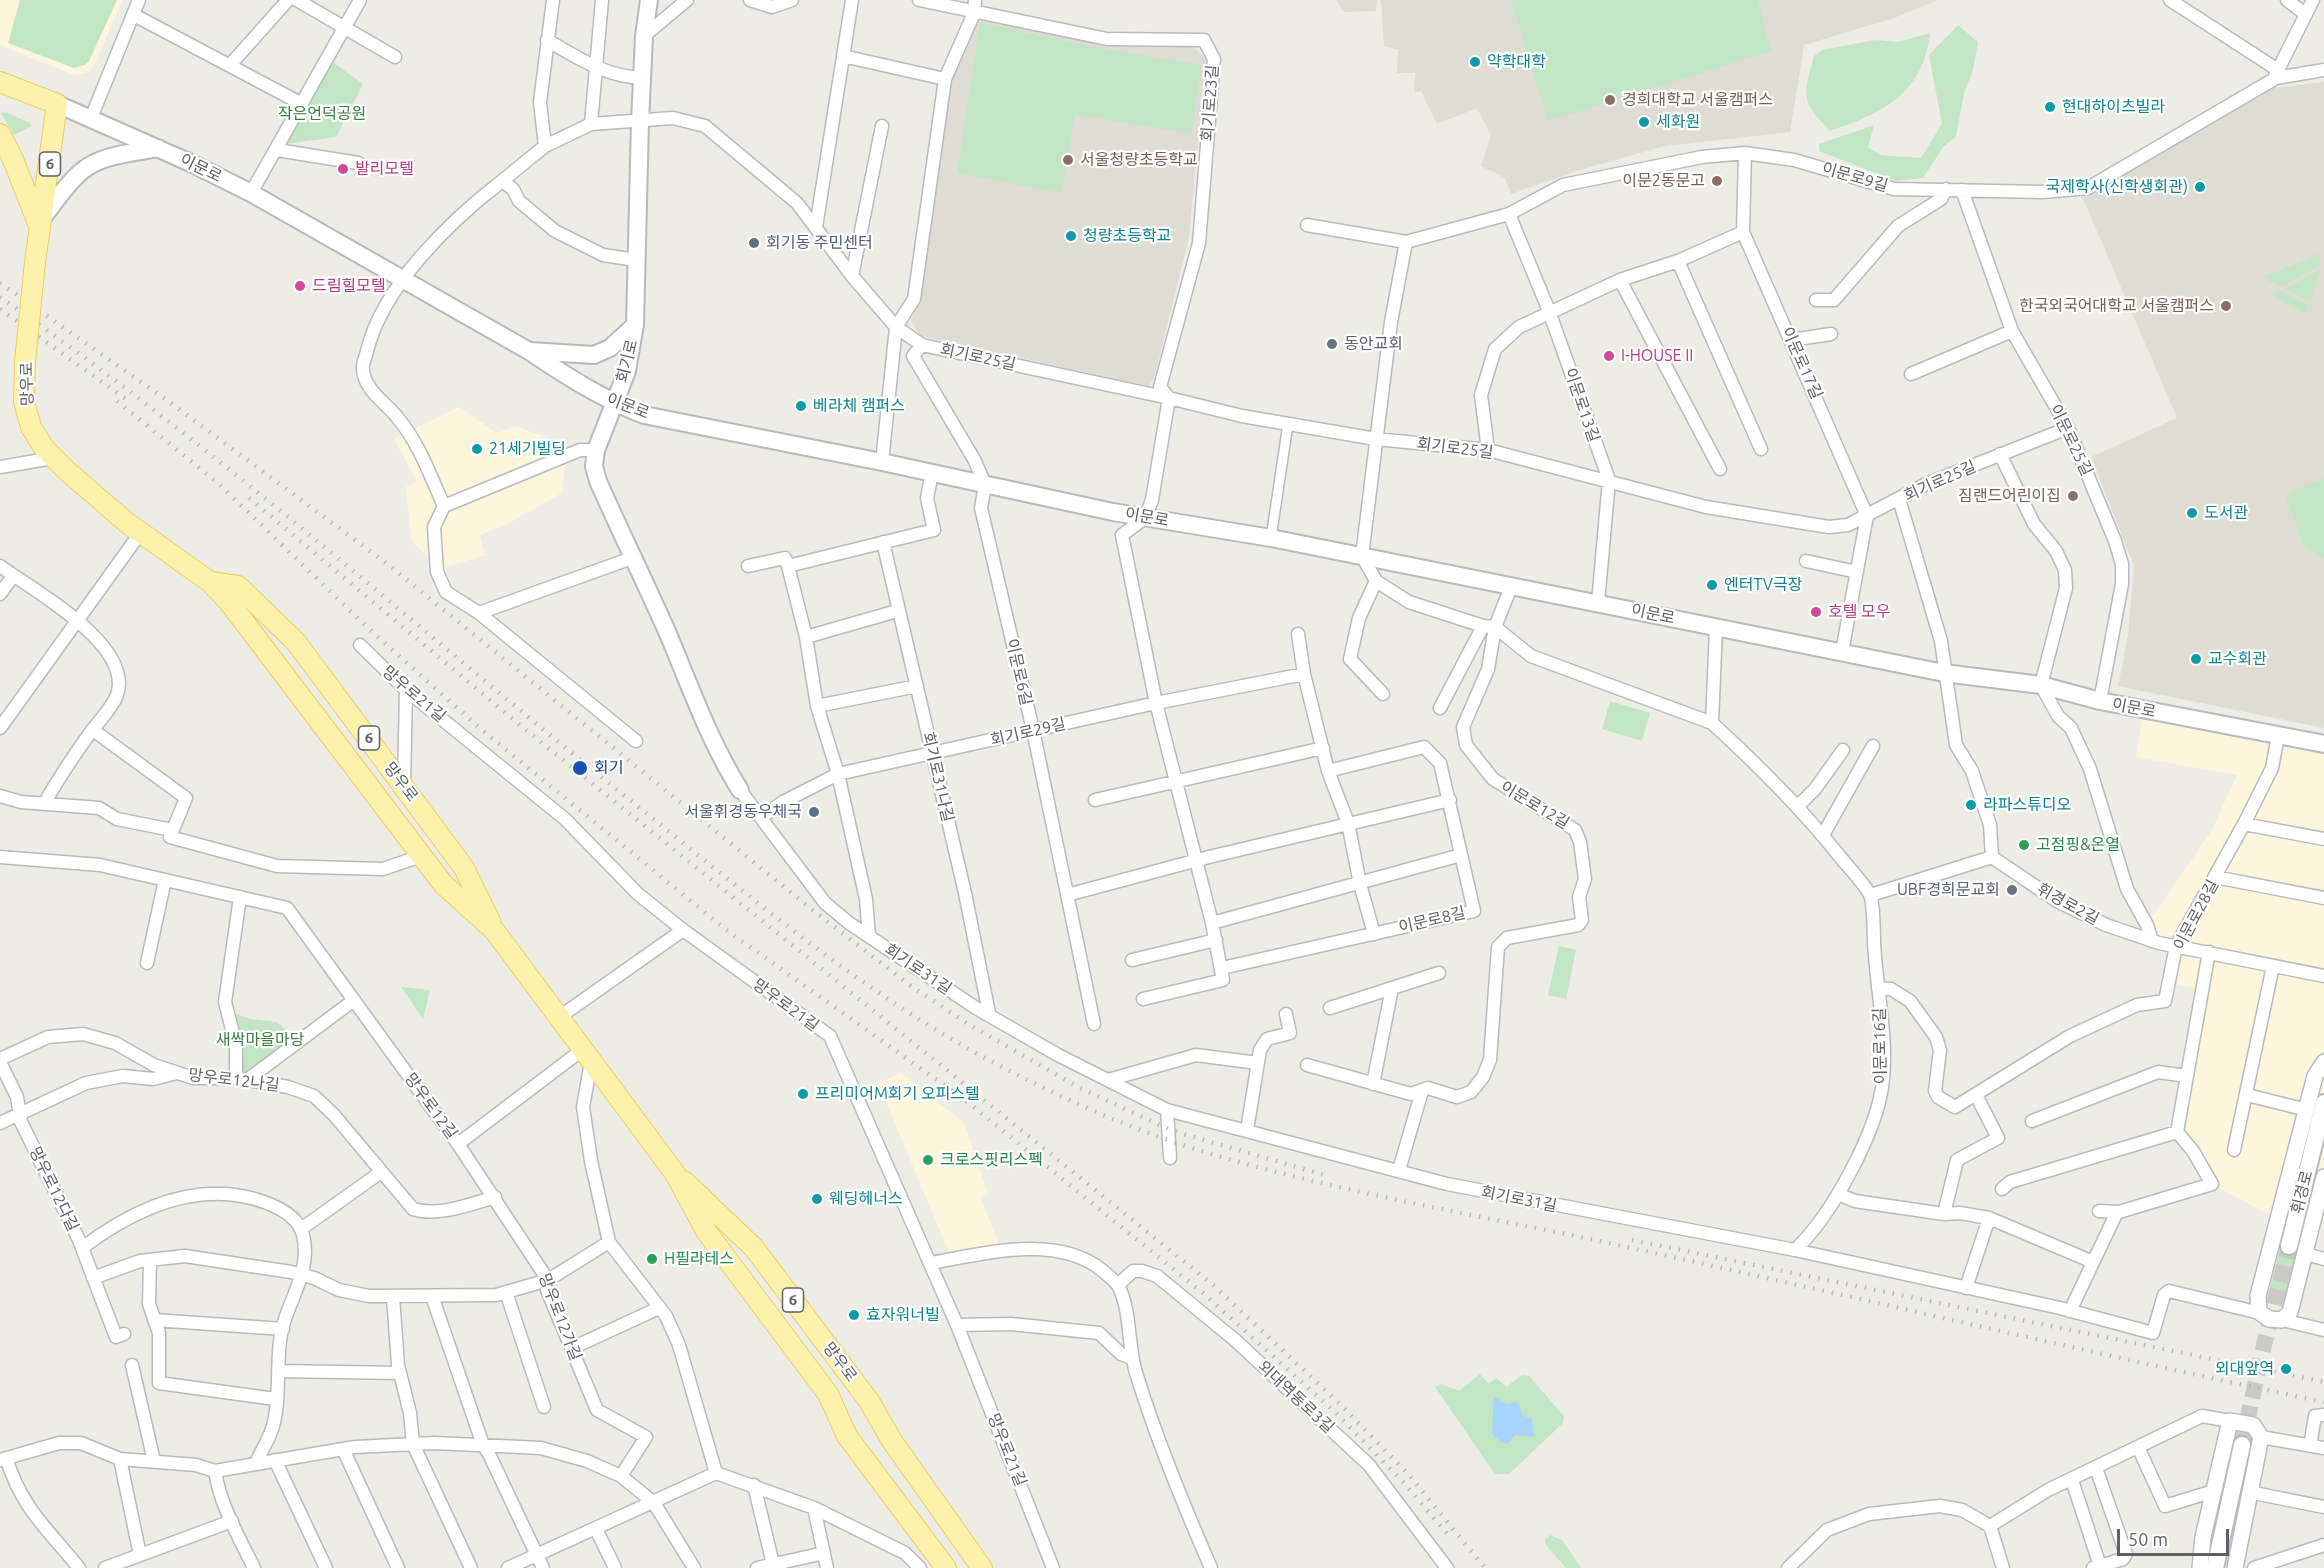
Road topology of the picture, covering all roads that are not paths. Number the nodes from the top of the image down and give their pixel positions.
1 (139, 0) edge
2 (288, 0) edge
3 (297, 0) edge
4 (360, 0) edge
5 (553, 0) edge
6 (603, 0) edge
7 (649, 0) edge
8 (687, 0) edge
9 (750, 0) edge
10 (792, 0) edge
11 (852, 0) edge
12 (920, 0) edge
13 (975, 0) edge
14 (2170, 0) edge
15 (2288, 0) edge
16 (2313, 0) edge
17 (974, 13) junction
18 (2304, 13) junction
19 (134, 15) junction
20 (345, 27) junction
21 (644, 36) junction
22 (547, 40) junction
23 (843, 56) junction
24 (395, 57) dead end
25 (230, 65) junction
26 (595, 68) junction
27 (2324, 70) edge
28 (2275, 75) junction
29 (643, 78) junction
30 (945, 79) junction
31 (0, 82) edge
32 (57, 104) junction
33 (302, 104) junction
34 (91, 118) junction
35 (640, 122) junction
36 (591, 124) junction
37 (882, 126) dead end
38 (0, 134) edge
39 (545, 146) junction
40 (158, 148) junction
41 (277, 150) junction
42 (1745, 153) junction
43 (358, 163) dead end
44 (502, 182) junction
45 (1946, 189) junction
46 (1962, 190) junction
47 (251, 193) junction
48 (1509, 214) junction
49 (38, 223) junction
50 (1306, 225) dead end
51 (816, 227) junction
52 (1743, 232) junction
53 (1406, 242) junction
54 (636, 260) junction
55 (1678, 261) junction
56 (852, 276) junction
57 (402, 279) junction
58 (1620, 280) junction
59 (1816, 300) dead end
60 (1549, 311) junction
61 (635, 325) junction
62 (896, 327) junction
63 (2012, 331) junction
64 (1831, 334) dead end
65 (1791, 340) junction
66 (922, 345) junction
67 (529, 351) junction
68 (1911, 374) dead end
69 (1169, 398) junction
70 (614, 404) junction
71 (1288, 424) junction
72 (2068, 428) junction
73 (1376, 440) junction
74 (1761, 449) dead end
75 (596, 450) junction
76 (1488, 450) junction
77 (2000, 454) junction
78 (53, 458) junction
79 (882, 462) junction
80 (0, 467) edge
81 (1720, 469) dead end
82 (932, 473) junction
83 (1609, 480) junction
84 (985, 485) junction
85 (1899, 499) junction
86 (444, 506) junction
87 (1867, 516) junction
88 (1145, 518) junction
89 (141, 532) junction
90 (1271, 538) junction
91 (883, 542) junction
92 (1362, 556) junction
93 (632, 558) junction
94 (1806, 561) dead end
95 (0, 566) edge
96 (748, 566) dead end
97 (788, 566) junction
98 (1857, 572) junction
99 (13, 576) junction
100 (1376, 581) junction
101 (210, 582) junction
102 (1511, 587) junction
103 (0, 594) edge
104 (1598, 603) junction
105 (897, 611) junction
106 (479, 613) junction
107 (77, 622) junction
108 (1489, 627) junction
109 (1716, 627) junction
110 (1298, 634) dead end
111 (806, 637) junction
112 (360, 645) dead end
113 (1842, 652) junction
114 (1944, 673) junction
115 (1304, 674) junction
116 (2041, 685) junction
117 (917, 686) junction
118 (405, 690) junction
119 (1383, 694) dead end
120 (2100, 701) junction
121 (1156, 703) junction
122 (817, 706) junction
123 (1440, 708) dead end
124 (1712, 723) junction
125 (0, 728) edge
126 (93, 730) junction
127 (1033, 730) junction
128 (2278, 736) junction
129 (636, 741) dead end
130 (2324, 744) edge
131 (1872, 746) dead end
132 (1323, 748) junction
133 (1842, 750) dead end
134 (933, 754) junction
135 (1328, 771) junction
136 (838, 774) junction
137 (1176, 780) junction
138 (404, 785) junction
139 (740, 790) joint
140 (0, 796) edge
141 (1095, 800) dead end
142 (1450, 800) junction
143 (45, 802) junction
144 (1797, 807) junction
145 (762, 817) junction
146 (1348, 823) junction
147 (2244, 824) junction
148 (172, 830) junction
149 (1823, 836) junction
150 (2324, 839) edge
151 (1461, 855) junction
152 (421, 856) junction
153 (0, 857) edge
154 (1992, 857) junction
155 (1196, 860) junction
156 (2215, 877) junction
157 (165, 880) junction
158 (1360, 884) junction
159 (1067, 895) junction
160 (1871, 895) junction
161 (240, 897) junction
162 (2324, 898) edge
163 (1212, 923) junction
164 (494, 930) junction
165 (683, 930) junction
166 (1374, 934) junction
167 (869, 936) junction
168 (1216, 940) junction
169 (2152, 940) junction
170 (2176, 946) junction
171 (2209, 952) junction
172 (1132, 960) dead end
173 (147, 963) dead end
174 (2274, 966) junction
175 (1222, 968) junction
176 (1439, 973) dead end
177 (2324, 976) edge
178 (1392, 988) junction
179 (1878, 988) junction
180 (1143, 999) dead end
181 (354, 1000) junction
182 (1330, 1008) dead end
183 (989, 1013) junction
184 (1286, 1014) dead end
185 (558, 1018) junction
186 (1094, 1024) dead end
187 (587, 1056) junction
188 (0, 1061) edge
189 (1258, 1062) junction
190 (2324, 1062) edge
191 (1306, 1065) dead end
192 (178, 1073) junction
193 (2187, 1076) junction
194 (242, 1079) junction
195 (1108, 1080) junction
196 (1373, 1084) junction
197 (1422, 1091) junction
198 (1976, 1095) junction
199 (2247, 1095) junction
200 (2324, 1103) edge
201 (1167, 1110) junction
202 (2307, 1110) junction
203 (20, 1112) junction
204 (2032, 1121) dead end
205 (0, 1123) edge
206 (1247, 1131) junction
207 (2177, 1132) junction
208 (458, 1144) junction
209 (2234, 1150) dead end
210 (1170, 1158) dead end
211 (1400, 1170) junction
212 (381, 1172) junction
213 (676, 1175) junction
214 (2324, 1177) edge
215 (2002, 1189) dead end
216 (1838, 1194) junction
217 (495, 1197) junction
218 (2320, 1208) edge
219 (2099, 1211) dead end
220 (2117, 1212) junction
221 (1944, 1214) junction
222 (1989, 1218) junction
223 (301, 1229) junction
224 (609, 1242) junction
225 (2289, 1246) tunnel mouth
226 (82, 1248) junction
227 (1795, 1250) junction
228 (2306, 1254) junction
229 (2324, 1259) edge
230 (150, 1260) junction
231 (2093, 1262) junction
232 (930, 1263) junction
233 (302, 1275) junction
234 (93, 1278) junction
235 (548, 1280) junction
236 (1118, 1284) junction
237 (1966, 1288) junction
238 (506, 1292) junction
239 (432, 1296) junction
240 (393, 1297) junction
241 (659, 1308) junction
242 (2070, 1311) junction
243 (2260, 1313) junction
244 (154, 1320) junction
245 (2282, 1320) junction
246 (957, 1325) junction
247 (283, 1329) junction
248 (2324, 1330) edge
249 (124, 1334) dead end
250 (572, 1348) junction
251 (1132, 1359) junction
252 (132, 1365) dead end
253 (278, 1371) junction
254 (400, 1373) junction
255 (275, 1399) junction
256 (544, 1407) dead end
257 (2324, 1415) edge
258 (2230, 1421) junction
259 (2261, 1437) junction
260 (413, 1444) junction
261 (2242, 1444) tunnel mouth
262 (483, 1445) junction
263 (2310, 1446) junction
264 (2138, 1447) junction
265 (2324, 1448) edge
266 (343, 1449) junction
267 (3, 1459) edge
268 (120, 1459) junction
269 (275, 1460) junction
270 (154, 1461) junction
271 (256, 1463) junction
272 (2096, 1468) junction
273 (215, 1471) junction
274 (716, 1473) junction
275 (621, 1476) junction
276 (2072, 1480) junction
277 (754, 1485) junction
278 (2214, 1491) junction
279 (2250, 1492) junction
280 (654, 1503) junction
281 (2324, 1507) edge
282 (814, 1508) junction
283 (232, 1521) junction
284 (1990, 1526) junction
285 (596, 1529) junction
286 (2324, 1545) edge
287 (824, 1553) junction
288 (140, 1555) junction
289 (537, 1555) junction
290 (773, 1564) junction
291 (2097, 1567) edge
292 (79, 1568) edge
293 (105, 1568) edge
294 (254, 1568) edge
295 (326, 1568) edge
296 (398, 1568) edge
297 (471, 1568) edge
298 (508, 1568) edge
299 (543, 1568) edge
300 (615, 1568) edge
301 (694, 1568) edge
302 (757, 1568) edge
303 (827, 1568) edge
304 (920, 1568) edge
305 (946, 1568) edge
306 (982, 1568) edge
307 (1053, 1568) edge
308 (1211, 1568) edge
309 (1447, 1568) edge
310 (1788, 1568) edge
311 (2003, 1568) edge
312 (2200, 1568) edge
313 (2215, 1568) edge
314 (2235, 1568) edge
315 (2254, 1568) edge

1 - 19 street
2 - 25 street
3 - 20 street
4 - 20 street
5 - 22 street
6 - 26 street
7 - 21 main road, 회기로
8 - 21 street
9 - 10 street
11 - 23 street
12 - 17 street, 회기로23길
13 - 17 street
14 - 28 street
15 - 18 street
16 - 18 street
17 - 30 street
17 - 69 street, 회기로23길
18 - 28 street
19 - 25 street
19 - 34 street
20 - 24 street
20 - 33 street
21 - 29 main road, 회기로
22 - 26 street
22 - 39 street
23 - 30 street
23 - 51 street
25 - 33 street
26 - 29 street
26 - 36 street
27 - 28 street, 이문로9길
28 - 46 street, 이문로9길
29 - 35 main road, 회기로
30 - 62 street
31 - 32 main road
32 - 34 main road, 이문로
32 - 49 main road, 망우로 / 6
33 - 41 street
34 - 40 main road, 이문로
35 - 36 street, 회기로25길
35 - 51 street, 회기로25길
35 - 54 main road, 회기로
36 - 39 street
37 - 56 street
38 - 49 main road
39 - 44 street
40 - 47 main road, 이문로
40 - 49 main road
41 - 43 street
41 - 47 street
42 - 45 street, 이문로9길
42 - 48 street, 이문로9길
42 - 52 street, 이문로17길
44 - 54 street
44 - 57 street
45 - 46 street, 이문로9길
45 - 59 street
46 - 63 street, 이문로25길
47 - 57 main road, 이문로
48 - 53 street, 이문로9길
48 - 60 street, 이문로13길
49 - 78 main road, 망우로 / 6, bridge
50 - 53 street, 이문로9길
51 - 56 street, 회기로25길
52 - 55 street
52 - 65 street, 이문로17길
53 - 73 street
54 - 61 main road, 회기로
55 - 58 street
55 - 74 street
56 - 62 street, 회기로25길
57 - 67 main road, 이문로
57 - 86 street
58 - 60 street
58 - 81 street
60 - 76 street
60 - 83 street, 이문로13길
61 - 67 main road
61 - 70 main road, 회기로
62 - 66 street, 회기로25길
62 - 79 street
63 - 68 street
63 - 72 street, 이문로25길
64 - 65 street
65 - 87 street, 이문로17길
66 - 69 street, 회기로25길
66 - 84 street
67 - 70 main road, 이문로
69 - 71 street, 회기로25길
69 - 88 street, 회기로23길
70 - 75 main road, 회기로
70 - 79 main road, 이문로
71 - 73 street, 회기로25길
71 - 90 street
72 - 77 street, 회기로25길
72 - 120 street, 이문로25길
73 - 76 street, 회기로25길
73 - 92 street
75 - 86 street
75 - 93 main road, 회기로
76 - 83 street, 회기로25길
77 - 85 street, 회기로25길
77 - 116 street
78 - 80 street
78 - 89 main road, 망우로 / 6
79 - 82 main road, 이문로
82 - 84 main road, 이문로
82 - 91 street
83 - 87 street, 회기로25길
83 - 104 street, 이문로13길
84 - 88 main road, 이문로
84 - 127 street, 이문로6길
85 - 87 street, 회기로25길
85 - 114 street
86 - 106 street
87 - 98 street
88 - 90 main road, 이문로
88 - 121 street
89 - 101 main road, 망우로 / 6
89 - 107 street
90 - 92 main road, 이문로
91 - 97 street
91 - 105 street, 회기로31나길
92 - 100 street
92 - 102 main road, 이문로
93 - 106 street
93 - 139 main road, 회기로
94 - 98 street
95 - 99 street
96 - 97 street
97 - 111 street
98 - 113 street
99 - 103 street
99 - 107 street
100 - 108 street
100 - 119 street
101 - 138 main road, 망우로 / 6
101 - 152 main road, 망우로 / 6
102 - 104 main road, 이문로
102 - 108 street, 이문로12길
104 - 109 main road, 이문로
105 - 111 street
105 - 117 street, 회기로31나길
106 - 129 street
107 - 125 street
107 - 126 street
108 - 123 street, 이문로12길
108 - 124 street
108 - 197 street, 이문로12길
109 - 113 main road, 이문로
109 - 124 street
110 - 115 street
111 - 122 street
112 - 118 street, 망우로21길
113 - 114 main road, 이문로
114 - 116 main road, 이문로
114 - 154 street
115 - 121 street, 회기로29길
115 - 132 street
116 - 120 main road, 이문로
116 - 169 street
117 - 122 street
117 - 134 street, 회기로31나길
118 - 138 street
118 - 165 street, 망우로21길
120 - 128 main road, 이문로
121 - 127 street, 회기로29길
121 - 137 street
122 - 136 street
124 - 144 street
126 - 143 street
126 - 148 street
127 - 134 street, 회기로29길
127 - 159 street, 이문로6길
128 - 130 main road, 이문로
128 - 147 street, 이문로28길
131 - 149 street
132 - 135 street
132 - 137 street
133 - 144 street
134 - 136 street, 회기로29길
134 - 183 street, 회기로31나길
135 - 142 street, 이문로8길
135 - 146 street
136 - 145 street, 회기로29길
136 - 167 street
137 - 141 street
137 - 155 street
138 - 164 main road, 망우로 / 6
139 - 145 street, 회기로
140 - 143 street
142 - 146 street
142 - 151 street, 이문로8길
143 - 148 street
144 - 149 street
145 - 167 street, 회기로31길
146 - 155 street
146 - 158 street
147 - 150 street
147 - 156 street, 이문로28길
148 - 152 street
149 - 160 street
151 - 158 street
151 - 166 street, 이문로8길
152 - 164 main road, 망우로 / 6
153 - 157 street, 망우로12길
154 - 160 street
154 - 169 street, 휘경로2길
155 - 159 street
155 - 163 street
156 - 162 street
156 - 170 street, 이문로28길
157 - 161 street, 망우로12길
157 - 173 street
158 - 163 street
158 - 166 street
159 - 186 street, 이문로6길
160 - 179 street, 이문로16길
161 - 181 street, 망우로12길
161 - 194 street
163 - 168 street
164 - 185 main road, 망우로 / 6
165 - 185 street
165 - 232 street, 망우로21길
166 - 175 street, 이문로8길
167 - 183 street, 회기로31길
168 - 172 street
168 - 175 street
169 - 170 street, 휘경로2길
170 - 171 street, 휘경로2길
170 - 198 street, 이문로28길
171 - 174 street, 휘경로2길
171 - 193 street
174 - 177 street, 휘경로2길
174 - 199 street
175 - 180 street
176 - 178 street
178 - 182 street
178 - 196 street
179 - 198 street, 이문로28길
179 - 216 street, 이문로16길
181 - 194 street
181 - 208 street, 망우로12길
183 - 195 street, 회기로31길
184 - 189 street
185 - 187 main road, 망우로 / 6
187 - 208 street, 망우로12길
187 - 213 main road, 망우로 / 6
187 - 224 street
188 - 192 street
188 - 203 street, 망우로12다길
189 - 195 street
189 - 206 street
190 - 202 street
191 - 196 street, 이문로12길
192 - 194 street, 망우로12나길
192 - 203 street, 망우로12나길
193 - 204 street
193 - 207 street
194 - 212 street, 망우로12나길
195 - 201 street, 회기로31길
196 - 197 street, 이문로12길
197 - 211 street
198 - 221 street
199 - 202 street
199 - 209 street
200 - 225 main road, 휘경로
201 - 206 street, 회기로31길
201 - 210 street
202 - 243 street
203 - 205 street, 망우로12나길
203 - 226 street, 망우로12다길
206 - 211 street, 회기로31길
207 - 215 street
207 - 220 street
208 - 217 street, 망우로12가길
211 - 227 street, 회기로31길
212 - 217 street, 망우로12나길
212 - 223 street
213 - 305 main road, 망우로 / 6
213 - 306 main road, 망우로 / 6
214 - 218 street
216 - 221 street
216 - 227 street, 이문로16길
217 - 235 street, 망우로12가길
218 - 228 street
219 - 220 street
220 - 231 street
221 - 222 street
222 - 231 street
222 - 237 street
223 - 226 street, 망우로12다길
223 - 233 street
224 - 235 street
224 - 241 street
226 - 234 street
227 - 237 street, 회기로31길
228 - 229 street
228 - 245 street
230 - 233 street
230 - 234 street
230 - 244 street
231 - 242 street
232 - 236 street
232 - 246 street, 망우로21길
233 - 240 street
233 - 247 street
234 - 249 street
235 - 238 street
235 - 250 street, 망우로12가길
236 - 251 street
236 - 309 street, 외대역동로3길
237 - 242 street, 회기로31길
238 - 239 street
238 - 256 street
239 - 240 street
239 - 262 street
240 - 254 street
241 - 250 street
241 - 274 street
242 - 243 street, 회기로31길
243 - 245 street
244 - 247 street
244 - 255 street
245 - 248 street
246 - 251 street
246 - 307 street, 망우로21길
247 - 253 street
250 - 275 street, 망우로12가길
251 - 308 street
252 - 270 street
253 - 254 street
253 - 255 street
254 - 260 street
255 - 271 street
257 - 263 street
258 - 259 street
258 - 264 street
258 - 278 street
259 - 263 street
259 - 279 street
260 - 262 street
260 - 266 street
260 - 297 street
261 - 313 main road
262 - 275 street
262 - 289 street
263 - 265 street
264 - 272 street
264 - 278 street
266 - 269 street
266 - 296 street
267 - 268 street
267 - 292 street
268 - 270 street
268 - 288 street
269 - 271 street
269 - 295 street
270 - 273 street
271 - 273 street
272 - 276 street
272 - 291 street
273 - 283 street
274 - 277 street
274 - 280 street
275 - 280 street
276 - 284 street
276 - 291 street
277 - 282 street
277 - 290 street
278 - 312 street
279 - 281 street
279 - 314 street
280 - 285 street
280 - 301 street
282 - 287 street
282 - 304 street
283 - 288 street
283 - 294 street
284 - 310 street
284 - 311 street
285 - 289 street
285 - 300 street
286 - 315 street
287 - 290 street
287 - 303 street
288 - 293 street
289 - 298 street
289 - 299 street
290 - 302 street

